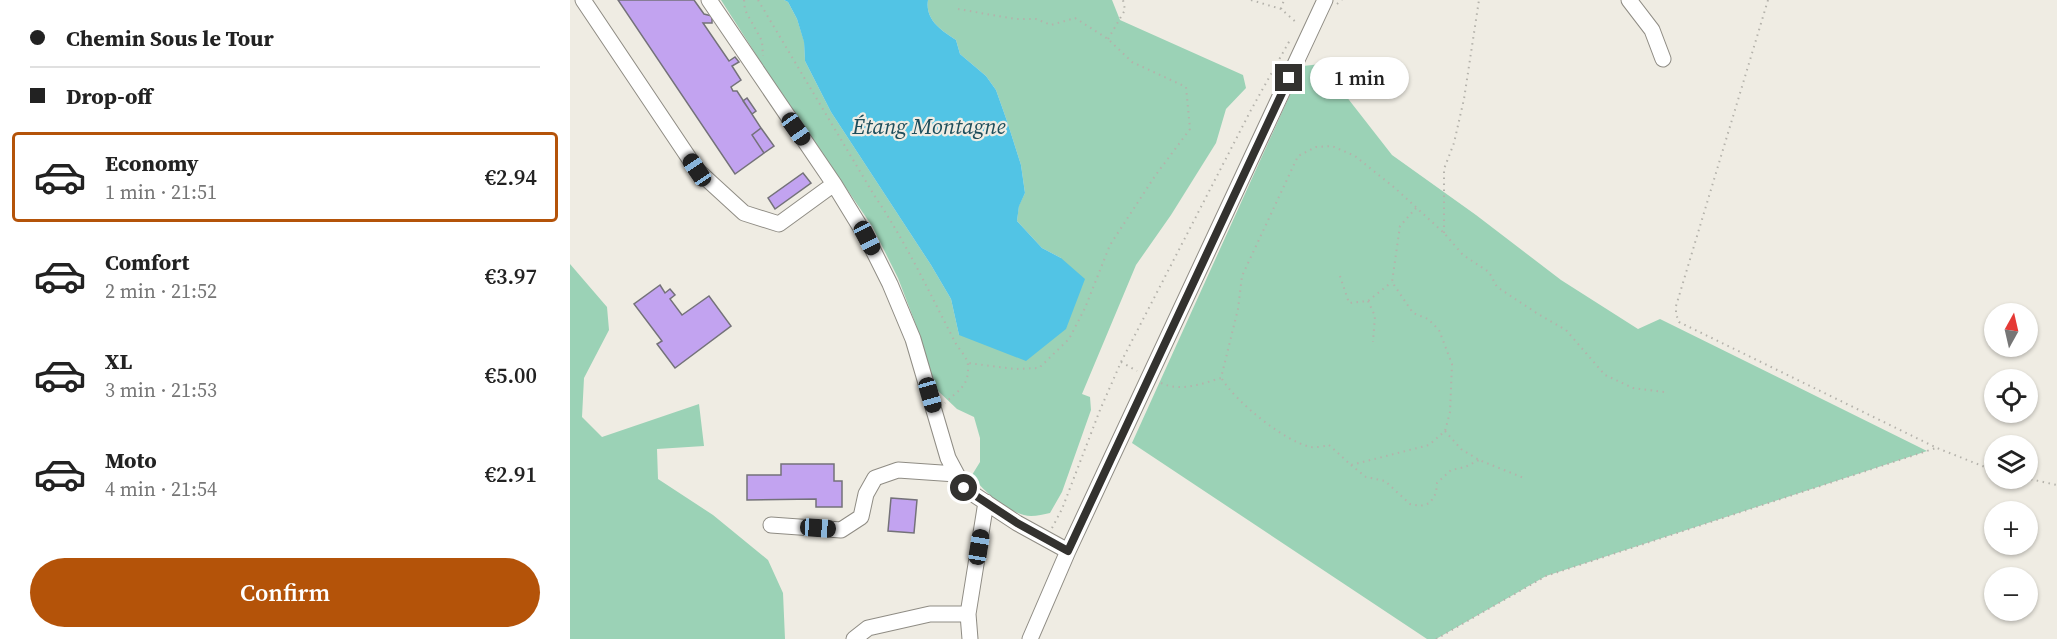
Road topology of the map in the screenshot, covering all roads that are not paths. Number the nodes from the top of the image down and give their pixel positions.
1 (583, 0) edge
2 (709, 0) edge
3 (1324, 0) edge
4 (1629, 0) edge
5 (1663, 59) dead end
6 (834, 184) junction
7 (956, 474) junction
8 (986, 502) junction
9 (771, 525) dead end
10 (1068, 551) junction
11 (968, 614) junction
12 (854, 639) edge
13 (970, 639) edge
14 (1030, 639) edge

1 - 6 street
2 - 6 street
3 - 10 street
4 - 5 street
6 - 7 street
7 - 8 street
7 - 9 street
8 - 10 street
8 - 11 street
10 - 14 street
11 - 12 street
11 - 13 street

